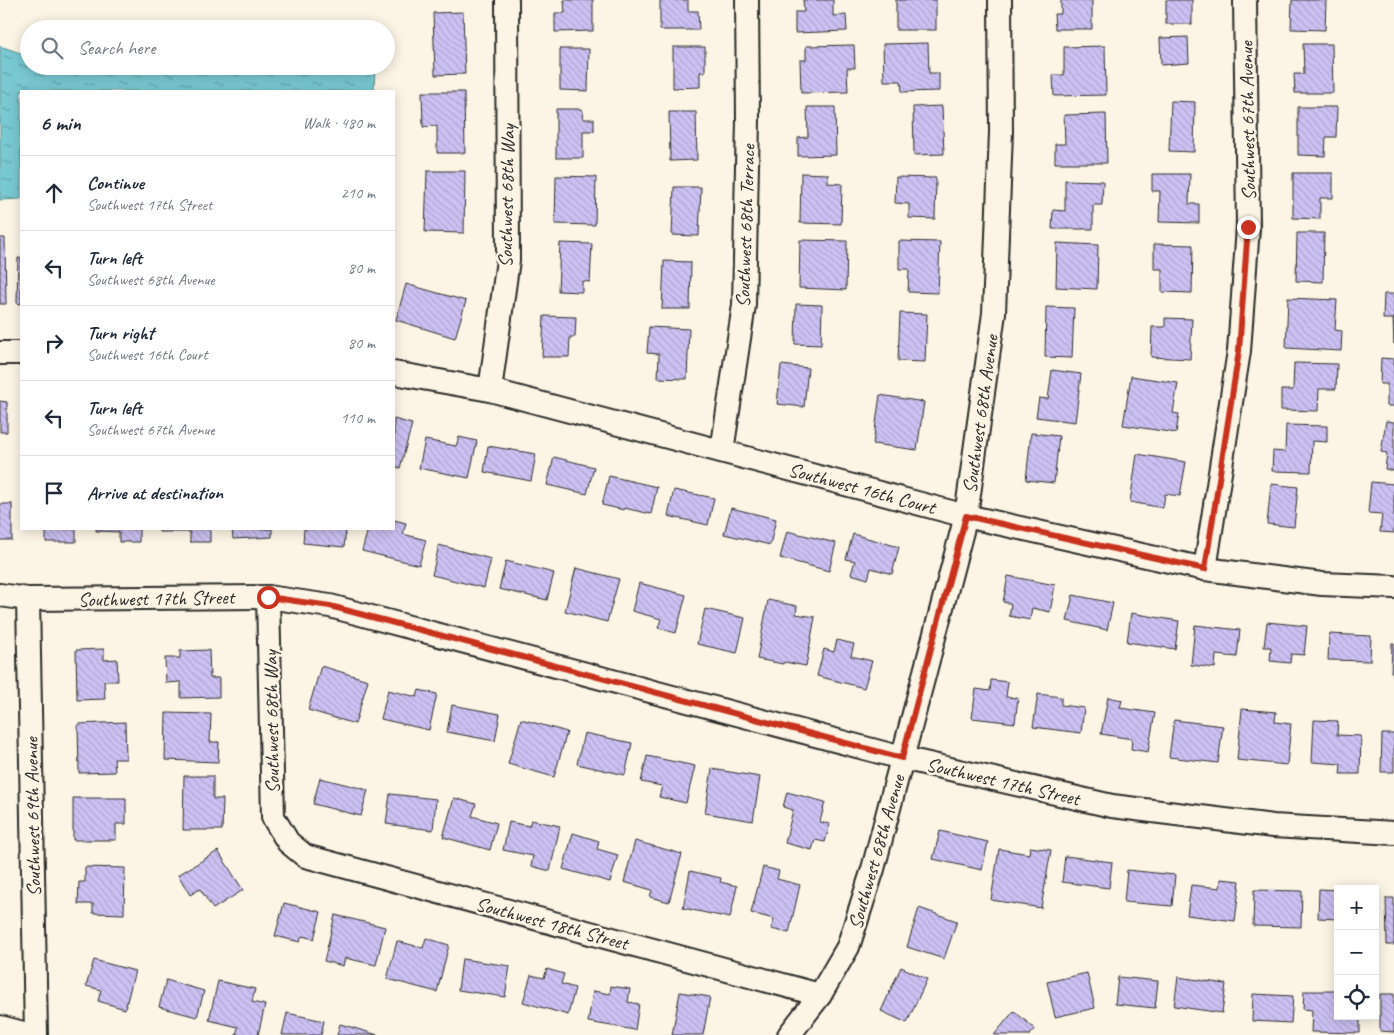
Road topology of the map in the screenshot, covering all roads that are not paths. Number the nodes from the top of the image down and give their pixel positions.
1 (507, 0) edge
2 (747, 0) edge
3 (1000, 0) edge
4 (1245, 0) edge
5 (20, 353) edge
6 (0, 354) edge
7 (395, 373) edge
8 (490, 390) junction
9 (722, 451) junction
10 (966, 516) junction
11 (1205, 569) junction
12 (1394, 587) edge
13 (0, 595) edge
14 (268, 597) junction
15 (28, 599) junction
16 (902, 758) junction
17 (1394, 834) edge
18 (288, 842) joint
19 (820, 996) junction
20 (0, 1027) edge
21 (32, 1035) edge
22 (36, 1035) edge
23 (789, 1035) edge

1 - 8 street, Southwest 68th Way
2 - 9 street, Southwest 68th Terrace
3 - 10 street, Southwest 68th Avenue
4 - 11 street, Southwest 67th Avenue
5 - 6 street
7 - 8 street, Southwest 16th Court
8 - 9 street, Southwest 16th Court
9 - 10 street, Southwest 16th Court
10 - 11 street, Southwest 16th Court
10 - 16 street, Southwest 68th Avenue
11 - 12 street, Southwest 16th Court
13 - 15 street, Southwest 17th Street
14 - 15 street, Southwest 17th Street
14 - 16 street, Southwest 17th Street
14 - 18 street, Southwest 68th Way
15 - 22 street, Southwest 69th Avenue
16 - 17 street, Southwest 17th Street
16 - 19 street, Southwest 68th Avenue
18 - 19 street, Southwest 18th Street
19 - 23 street, Southwest 68th Avenue
20 - 21 street

